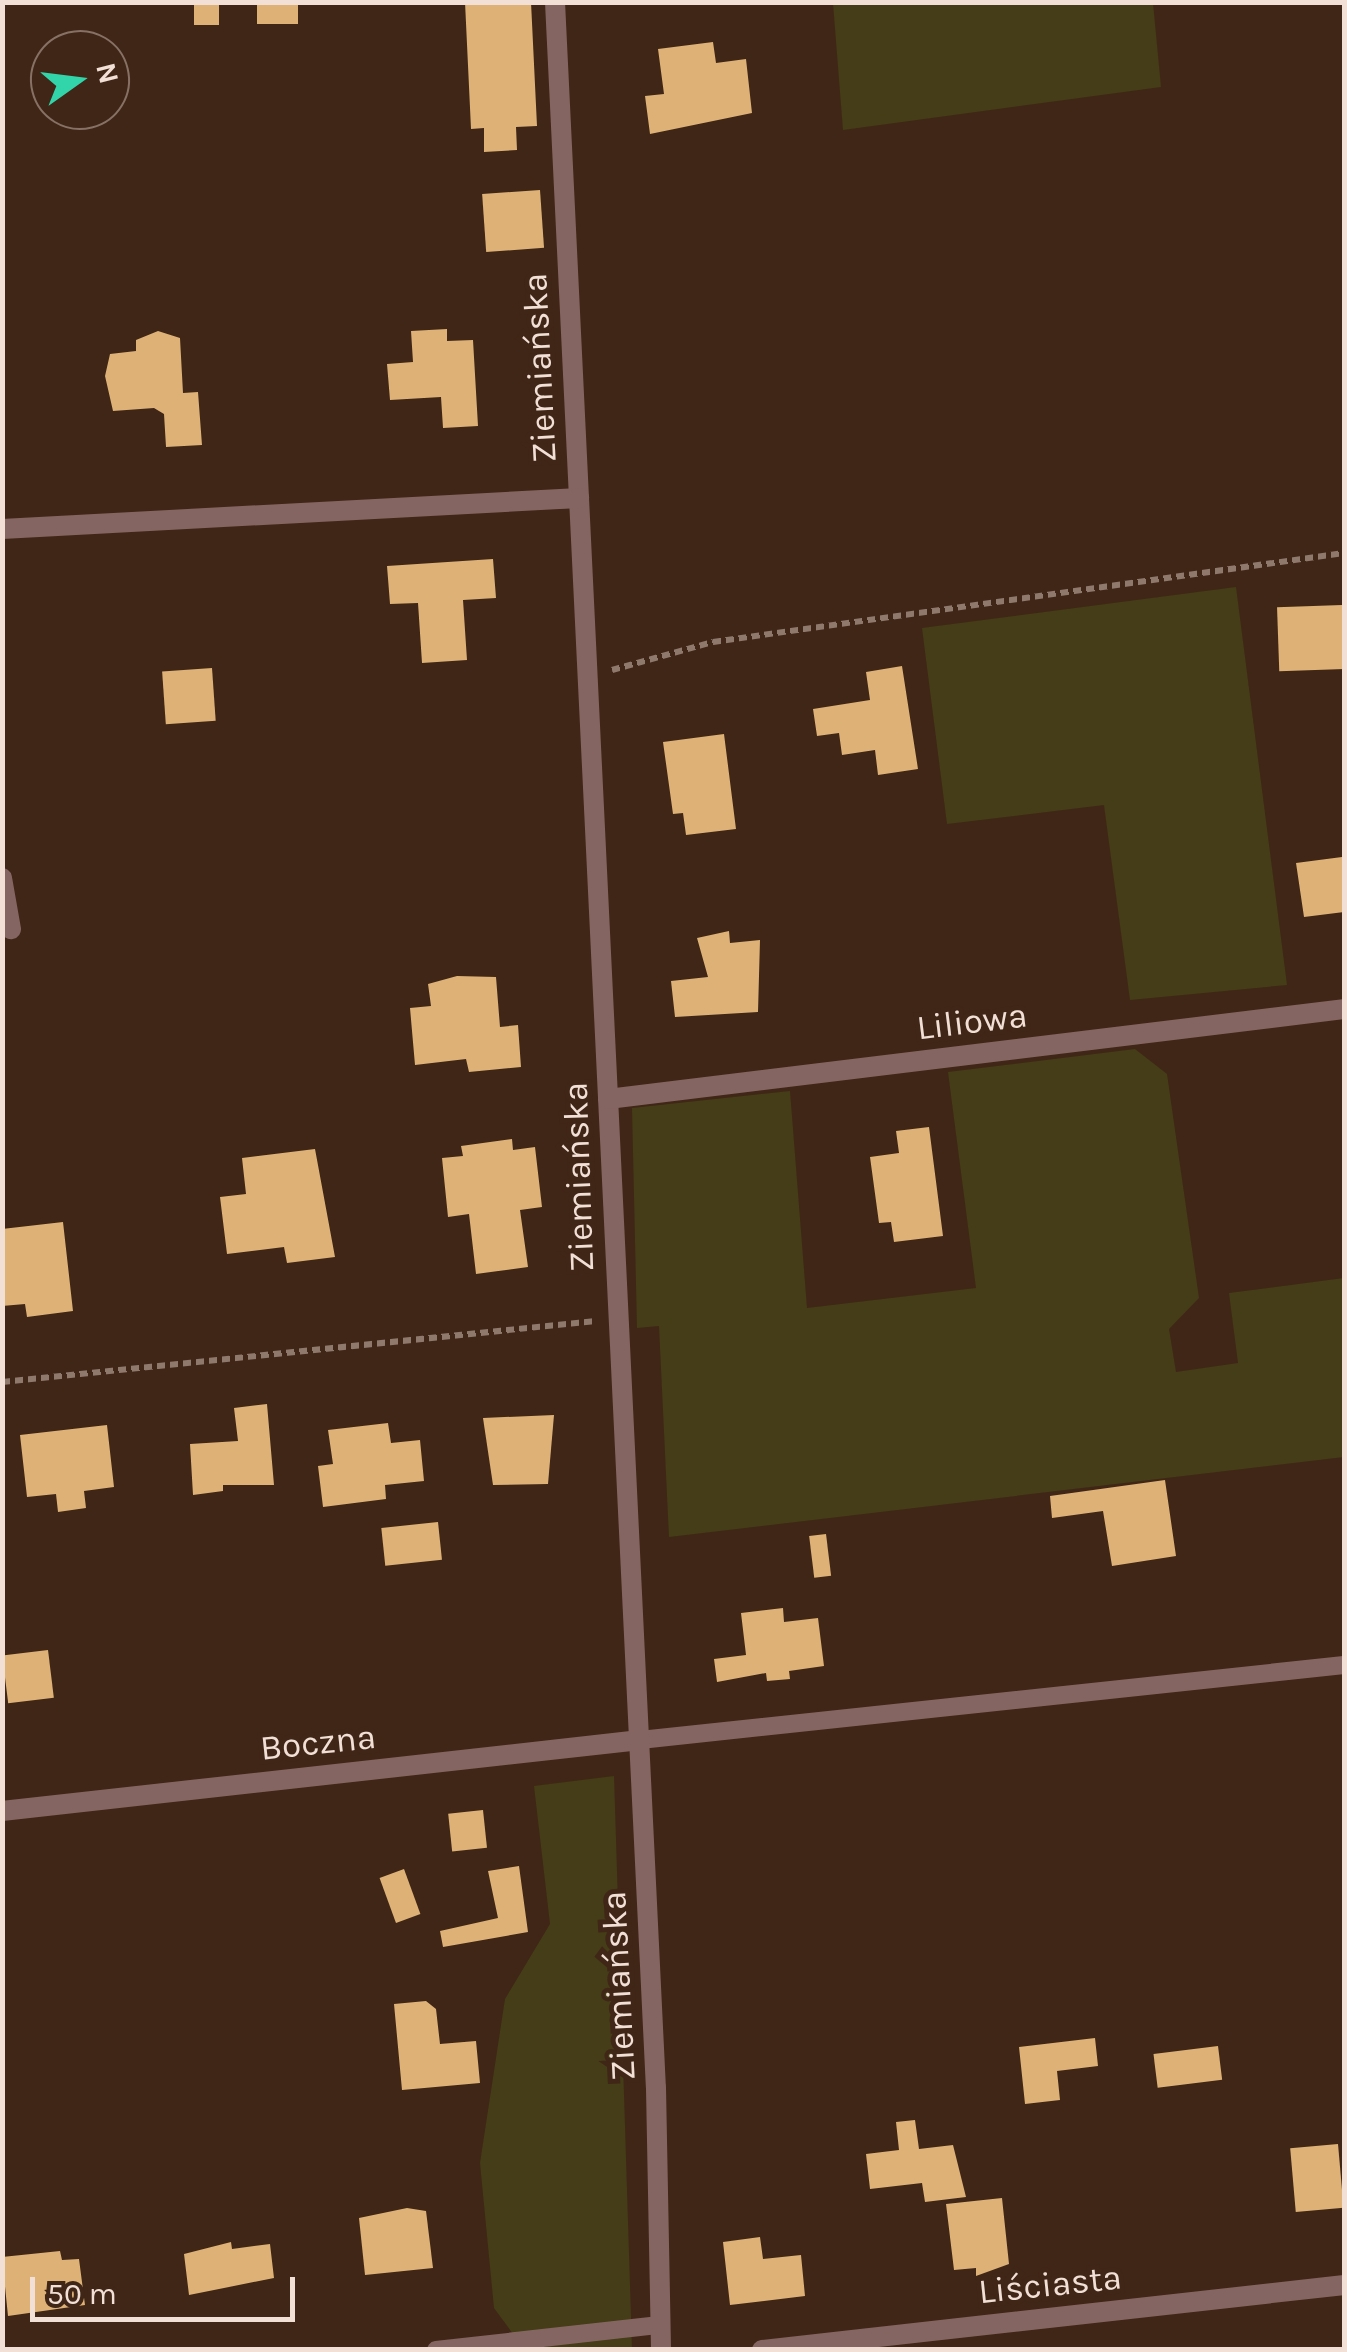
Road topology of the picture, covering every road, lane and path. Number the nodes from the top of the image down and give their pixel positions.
1 (555, 2) edge
2 (579, 498) junction
3 (2, 530) edge
4 (1344, 554) edge
5 (588, 681) junction
6 (2, 878) edge
7 (11, 929) dead end
8 (1344, 1009) edge
9 (608, 1098) junction
10 (618, 1318) junction
11 (2, 1382) edge
12 (1344, 1666) edge
13 (640, 1740) junction
14 (2, 1811) edge
15 (1344, 2286) edge
16 (660, 2326) junction
17 (436, 2350) edge
18 (661, 2350) edge
19 (762, 2350) edge

1 - 2 street, Ziemiańska
2 - 3 street
2 - 5 street, Ziemiańska
4 - 5 path
5 - 9 street, Ziemiańska
6 - 7 street
8 - 9 street, Liliowa
9 - 10 street, Ziemiańska
10 - 11 path
10 - 13 street, Ziemiańska
12 - 13 lane
13 - 14 street, Boczna
13 - 16 street, Ziemiańska
15 - 19 street, Liściasta
16 - 17 lane
16 - 18 street, Ziemiańska

